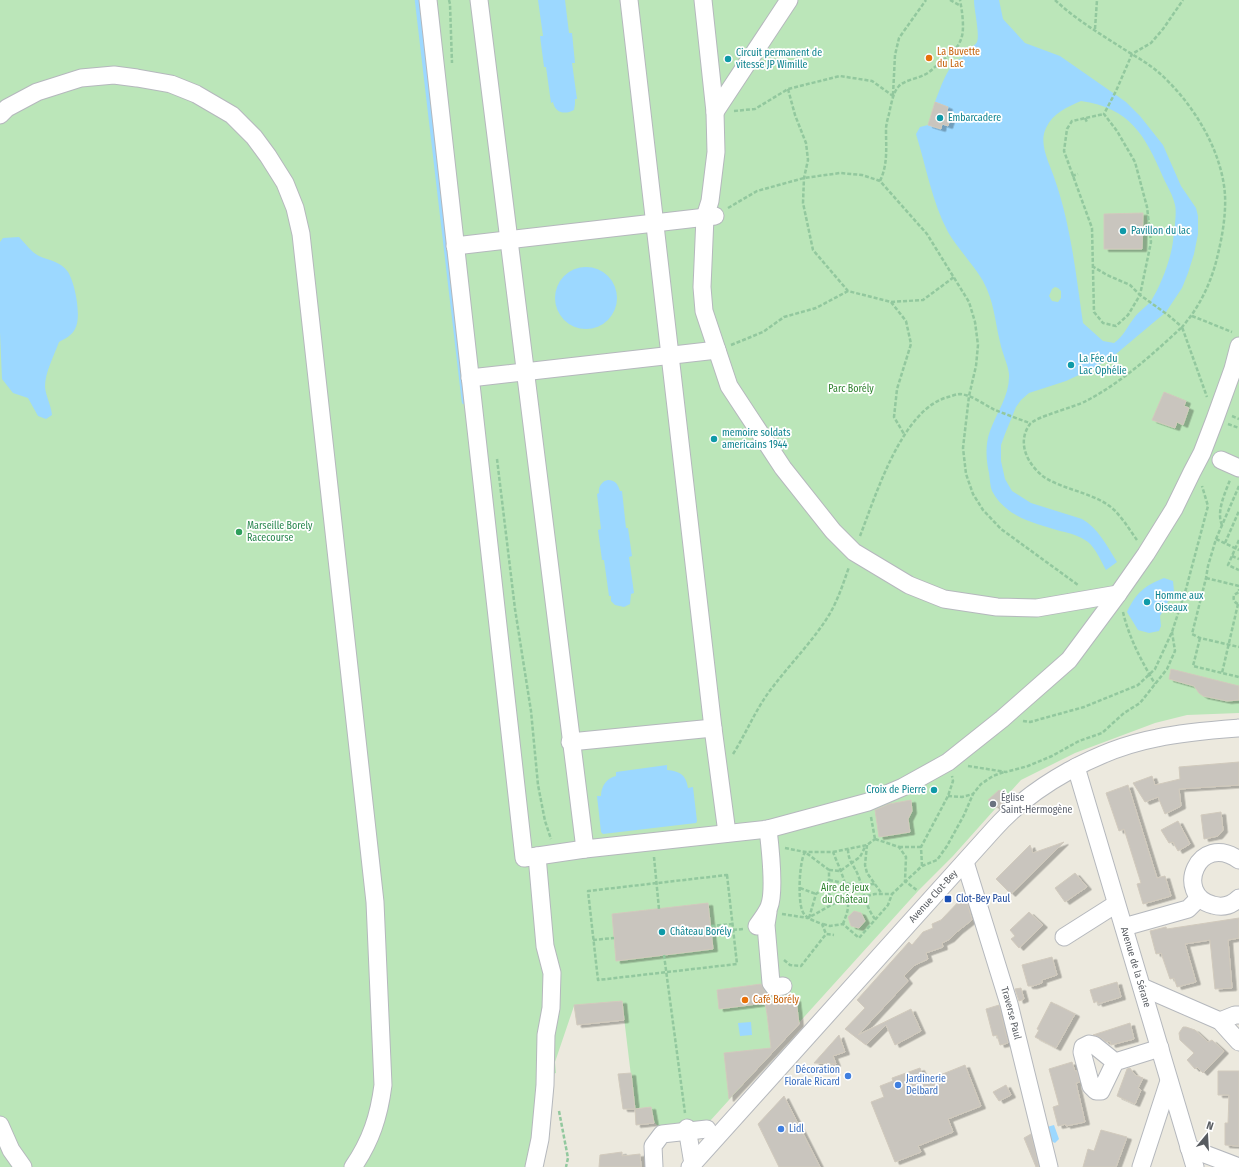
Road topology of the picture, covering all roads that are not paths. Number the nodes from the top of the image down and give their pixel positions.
1 (428, 0) edge
2 (479, 0) edge
3 (629, 0) edge
4 (704, 0) edge
5 (789, 0) edge
6 (715, 112) junction
7 (0, 114) edge
8 (712, 216) junction
9 (655, 222) junction
10 (509, 239) junction
11 (455, 246) junction
12 (1239, 346) edge
13 (717, 350) junction
14 (670, 356) junction
15 (526, 372) junction
16 (470, 378) junction
17 (1221, 460) dead end
18 (1238, 468) edge
19 (1118, 594) junction
20 (713, 728) junction
21 (1239, 728) edge
22 (570, 742) junction
23 (1076, 767) junction
24 (768, 829) junction
25 (727, 833) junction
26 (584, 849) junction
27 (545, 854) junction
28 (1239, 860) edge
29 (965, 862) junction
30 (1199, 898) junction
31 (1239, 898) edge
32 (1116, 904) junction
33 (769, 907) junction
34 (757, 926) dead end
35 (1124, 927) junction
36 (1064, 937) dead end
37 (783, 986) dead end
38 (1142, 987) junction
39 (1239, 1015) edge
40 (1220, 1021) junction
41 (1239, 1042) edge
42 (1160, 1048) junction
43 (1115, 1062) dead end
44 (1169, 1081) junction
45 (1, 1130) edge
46 (1189, 1148) junction
47 (693, 1162) edge
48 (24, 1167) edge
49 (353, 1167) edge
50 (534, 1167) edge
51 (654, 1167) edge
52 (1049, 1167) edge
53 (1140, 1167) edge
54 (1195, 1167) edge
55 (1239, 1167) edge

1 - 11 street
2 - 10 street
3 - 9 street
4 - 6 street
5 - 6 street
6 - 8 street
7 - 49 street
8 - 9 street
8 - 13 street
9 - 10 street
9 - 14 street
10 - 11 street
10 - 15 street
11 - 16 street
12 - 19 street
13 - 14 street
13 - 19 street
14 - 15 street
14 - 20 street
15 - 16 street
15 - 22 street
16 - 27 street
17 - 18 street
19 - 24 street
20 - 22 street
20 - 25 street
21 - 23 street, Avenue Clot-Bey
22 - 26 street
23 - 29 street, Avenue Clot-Bey
23 - 32 street, Avenue de la Sérane
24 - 25 street
24 - 33 street
25 - 26 street
26 - 27 street
27 - 50 street
28 - 30 street
29 - 47 street, Avenue Clot-Bey
29 - 52 street, Traverse Paul
30 - 31 street
30 - 35 street
32 - 35 street, Avenue de la Sérane
32 - 36 street
33 - 34 street
33 - 37 street
35 - 38 street, Avenue de la Sérane
38 - 40 street
38 - 42 street, Avenue de la Sérane
39 - 40 street
40 - 41 street
42 - 43 street
42 - 44 street, Avenue de la Sérane
44 - 46 street, Avenue de la Sérane
44 - 53 street
45 - 48 street
46 - 54 street, Avenue de la Sérane
46 - 55 street
47 - 51 street

